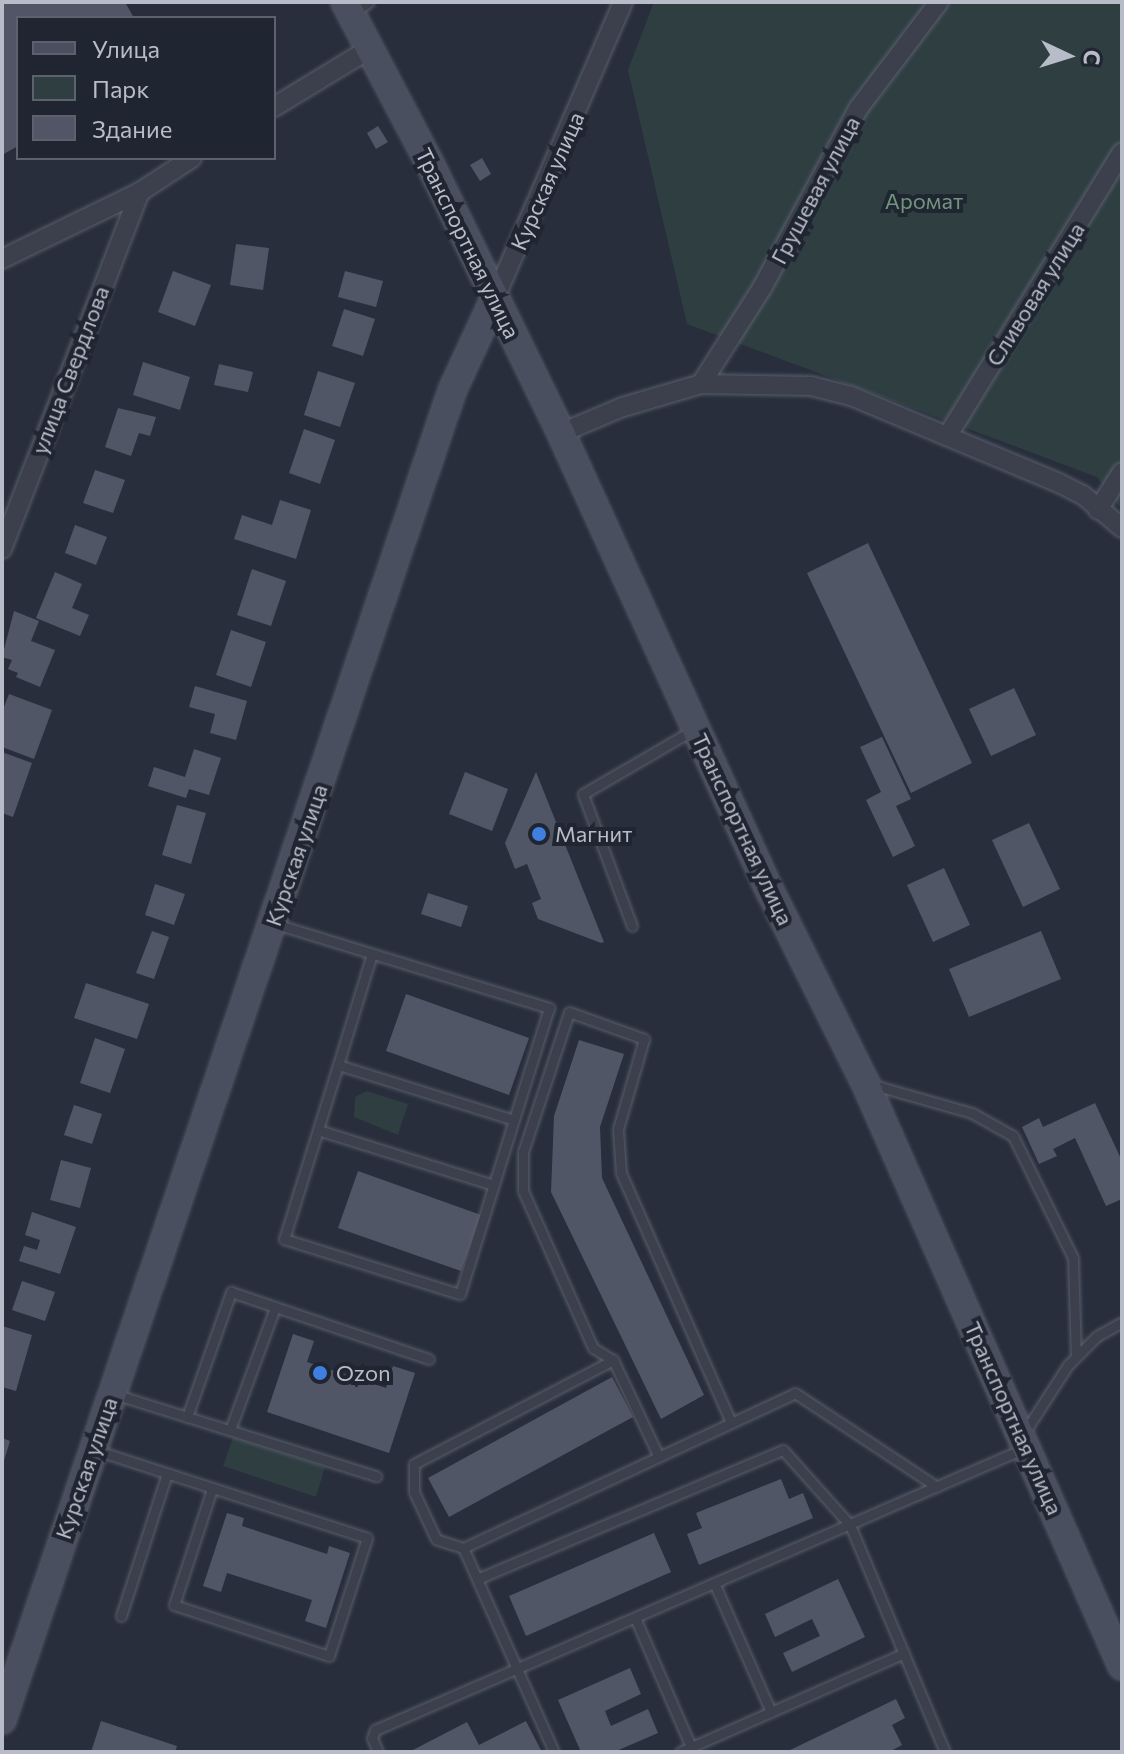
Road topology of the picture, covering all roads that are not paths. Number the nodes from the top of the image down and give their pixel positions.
1 (623, 2) edge
2 (939, 2) edge
3 (355, 6) edge
4 (371, 48) junction
5 (276, 106) edge
6 (1122, 152) edge
7 (189, 160) edge
8 (140, 192) junction
9 (2, 259) edge
10 (495, 298) junction
11 (701, 384) junction
12 (561, 433) junction
13 (948, 435) junction
14 (1122, 472) edge
15 (1098, 510) junction
16 (1122, 528) edge
17 (2, 549) edge
18 (696, 728) junction
19 (273, 923) junction
20 (632, 926) dead end
21 (372, 954) junction
22 (338, 1065) junction
23 (865, 1082) junction
24 (514, 1120) junction
25 (318, 1130) junction
26 (494, 1185) junction
27 (275, 1308) junction
28 (1122, 1322) edge
29 (1076, 1357) junction
30 (429, 1359) dead end
31 (613, 1360) junction
32 (111, 1393) junction
33 (187, 1417) junction
34 (730, 1420) junction
35 (230, 1430) junction
36 (1025, 1441) junction
37 (92, 1449) junction
38 (658, 1455) junction
39 (167, 1474) junction
40 (376, 1476) dead end
41 (937, 1487) junction
42 (212, 1489) junction
43 (850, 1525) junction
44 (463, 1548) junction
45 (477, 1579) junction
46 (715, 1585) junction
47 (121, 1616) dead end
48 (636, 1620) junction
49 (904, 1653) junction
50 (1122, 1666) edge
51 (519, 1672) junction
52 (771, 1712) junction
53 (2, 1720) edge
54 (691, 1747) junction
55 (378, 1752) edge
56 (554, 1752) edge
57 (680, 1752) edge
58 (945, 1752) edge

1 - 10 street, Курская улица
2 - 11 street, Грушевая улица
3 - 4 main road, Транспортная улица
4 - 5 street
4 - 10 main road, Транспортная улица
6 - 13 street, Сливовая улица
7 - 8 street
8 - 9 street
8 - 17 street, улица Свердлова
10 - 12 main road, Транспортная улица
10 - 19 main road, Курская улица
11 - 12 street
11 - 13 street
12 - 18 main road, Транспортная улица
13 - 15 street
14 - 15 street
15 - 16 street
18 - 20 lane
18 - 23 main road, Транспортная улица
19 - 21 lane
19 - 32 main road, Курская улица
21 - 22 lane
21 - 24 lane
22 - 24 lane
22 - 25 lane
23 - 29 lane
23 - 36 main road, Транспортная улица
24 - 26 lane
25 - 26 lane
25 - 26 lane
27 - 30 lane
27 - 33 lane
27 - 35 lane
28 - 29 lane
29 - 36 lane
31 - 34 lane
31 - 38 lane
31 - 44 lane
32 - 33 lane
32 - 37 main road, Курская улица
33 - 35 lane
34 - 38 lane
34 - 41 lane
35 - 40 lane
36 - 41 lane
36 - 50 main road, Транспортная улица
37 - 39 lane
37 - 53 main road, Курская улица
38 - 44 lane
39 - 42 lane
39 - 47 lane
41 - 43 lane
42 - 42 lane
43 - 45 lane
43 - 46 lane
43 - 49 lane
44 - 45 lane
45 - 51 lane
46 - 48 lane
46 - 52 lane
48 - 51 lane
48 - 54 lane
49 - 52 lane
49 - 58 lane
51 - 55 lane
51 - 56 lane
52 - 54 lane
54 - 57 lane

